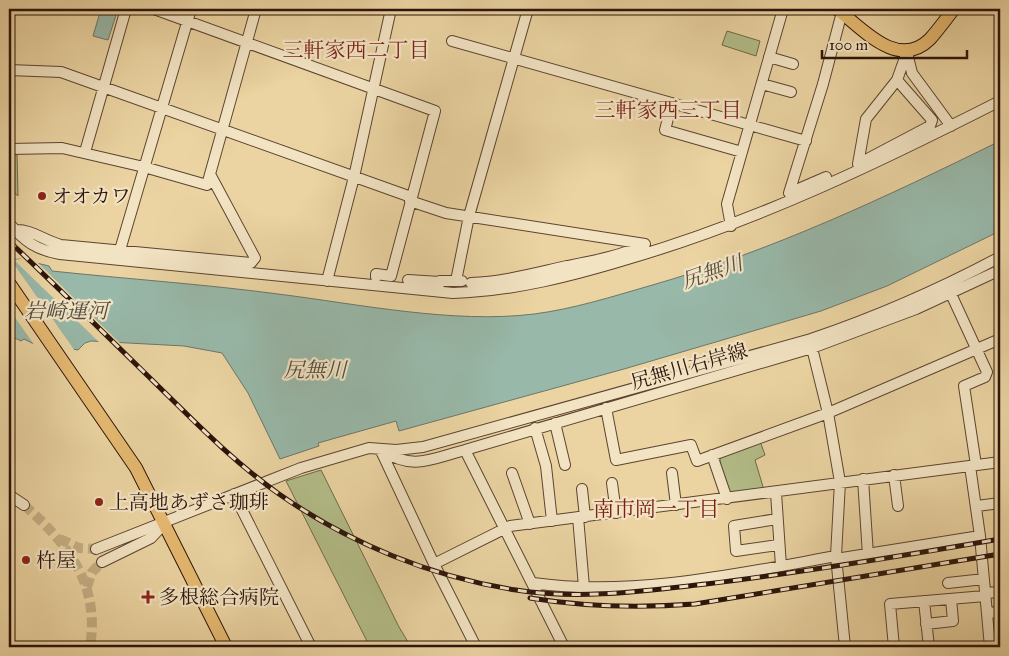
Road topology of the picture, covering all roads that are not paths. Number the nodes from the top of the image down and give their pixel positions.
1 (126, 9) edge
2 (154, 9) edge
3 (191, 9) edge
4 (256, 9) edge
5 (391, 9) edge
6 (528, 9) edge
7 (783, 9) edge
8 (954, 9) edge
9 (840, 11) edge
10 (188, 22) junction
11 (452, 41) dead end
12 (246, 43) junction
13 (907, 52) junction
14 (769, 57) junction
15 (514, 59) junction
16 (793, 64) dead end
17 (9, 70) edge
18 (897, 80) junction
19 (762, 84) junction
20 (104, 88) junction
21 (374, 89) junction
22 (790, 92) dead end
23 (1000, 101) edge
24 (672, 103) junction
25 (162, 110) junction
26 (750, 125) junction
27 (951, 126) junction
28 (222, 130) junction
29 (806, 141) junction
30 (9, 149) edge
31 (85, 152) junction
32 (742, 152) junction
33 (144, 167) junction
34 (860, 167) junction
35 (210, 174) junction
36 (354, 177) junction
37 (826, 177) dead end
38 (411, 199) junction
39 (469, 216) junction
40 (731, 226) junction
41 (12, 227) edge
42 (120, 250) junction
43 (1000, 257) edge
44 (1000, 270) edge
45 (376, 277) dead end
46 (327, 280) junction
47 (391, 281) junction
48 (456, 281) junction
49 (9, 283) edge
50 (951, 294) junction
51 (1000, 339) edge
52 (812, 348) junction
53 (978, 350) junction
54 (606, 408) junction
55 (828, 413) junction
56 (555, 423) junction
57 (535, 428) junction
58 (380, 450) junction
59 (465, 450) junction
60 (712, 455) junction
61 (1000, 462) edge
62 (565, 465) dead end
63 (973, 465) junction
64 (512, 473) dead end
65 (672, 473) dead end
66 (894, 475) junction
67 (863, 479) junction
68 (840, 482) junction
69 (612, 483) dead end
70 (582, 489) dead end
71 (776, 492) junction
72 (234, 494) junction
73 (9, 495) edge
74 (727, 499) junction
75 (1000, 502) edge
76 (24, 505) tunnel mouth
77 (676, 505) junction
78 (898, 506) dead end
79 (976, 506) junction
80 (616, 513) junction
81 (581, 517) junction
82 (777, 519) junction
83 (552, 521) junction
84 (164, 524) junction
85 (530, 524) junction
86 (506, 528) junction
87 (980, 536) junction
88 (778, 545) junction
89 (96, 549) tunnel mouth
90 (868, 555) junction
91 (836, 557) junction
92 (102, 562) tunnel mouth
93 (434, 564) junction
94 (781, 566) junction
95 (984, 579) junction
96 (533, 583) junction
97 (948, 583) dead end
98 (584, 587) junction
99 (1000, 592) edge
100 (985, 594) junction
101 (951, 599) junction
102 (924, 601) junction
103 (1000, 612) edge
104 (987, 613) junction
105 (926, 624) junction
106 (226, 647) edge
107 (311, 647) edge
108 (476, 647) edge
109 (564, 647) edge
110 (845, 647) edge
111 (894, 647) edge
112 (929, 647) edge
113 (990, 647) edge

1 - 20 street
2 - 10 street
3 - 10 street
4 - 12 street
5 - 21 street
6 - 15 street
7 - 14 street
8 - 13 main road
9 - 13 main road
9 - 29 street
10 - 12 street
10 - 25 street
11 - 15 street
12 - 21 street
12 - 28 street
13 - 18 street
13 - 27 street
14 - 16 street
14 - 19 street
15 - 24 street
15 - 39 street
17 - 20 street
18 - 34 street
18 - 34 street
19 - 22 street
19 - 26 street
20 - 25 street
20 - 31 street
21 - 36 street
21 - 38 street
23 - 27 street
24 - 26 street
24 - 32 street
25 - 28 street
25 - 33 street
26 - 29 street
26 - 32 street
27 - 34 street
28 - 35 street
28 - 36 street
29 - 37 street
30 - 31 street
31 - 33 street
32 - 40 street
33 - 35 street
33 - 42 street
34 - 40 street
35 - 42 street
36 - 38 street
36 - 46 street
38 - 39 street
38 - 47 street
39 - 48 street
39 - 48 street
40 - 47 street
41 - 42 street
41 - 46 street
43 - 58 street, 尻無川右岸線
44 - 50 street, 尻無川右岸線
45 - 47 street
46 - 47 street
47 - 48 street
49 - 84 main road
50 - 52 street, 尻無川右岸線
50 - 53 street
51 - 53 street
52 - 54 street, 尻無川右岸線
52 - 55 street
53 - 55 street
53 - 63 street
54 - 56 street, 尻無川右岸線
54 - 60 street
55 - 60 street
55 - 68 street
56 - 57 street, 尻無川右岸線
56 - 62 street
57 - 59 street, 尻無川右岸線
57 - 83 street
58 - 59 street, 尻無川右岸線
58 - 72 street, 尻無川右岸線
58 - 93 street
59 - 86 street
60 - 74 street
61 - 63 street
63 - 66 street
63 - 79 street
64 - 85 street
65 - 77 street
66 - 67 street
66 - 78 street
67 - 68 street
67 - 90 street
68 - 71 street
68 - 91 street
69 - 80 street
70 - 81 street
71 - 74 street
71 - 82 street
72 - 84 street, 尻無川右岸線
72 - 107 street
73 - 76 street
74 - 77 street
75 - 79 street
77 - 80 street
79 - 87 street
80 - 81 street
81 - 83 street
81 - 98 street
82 - 88 street
82 - 88 street
83 - 85 street
84 - 89 street
84 - 92 street
84 - 106 main road
85 - 86 street
86 - 93 street
86 - 96 street
87 - 90 street
87 - 95 street
88 - 94 street
90 - 91 street
91 - 94 street
91 - 110 street
93 - 108 street
94 - 98 street
95 - 97 street
95 - 100 street
96 - 98 street
96 - 109 street
99 - 100 street
100 - 101 street
100 - 104 street
101 - 102 street
101 - 105 street
102 - 105 street
102 - 111 street
103 - 104 street
104 - 113 street
105 - 112 street

